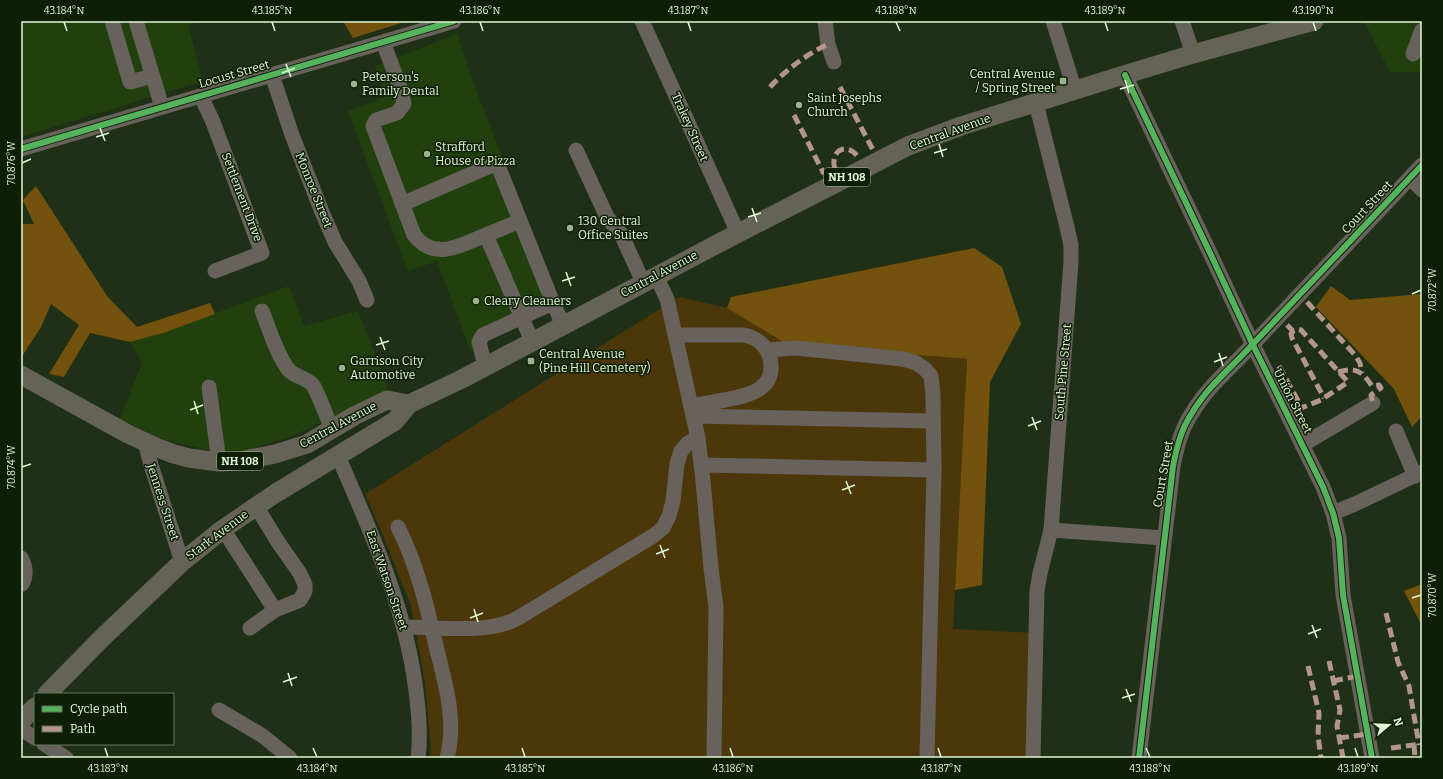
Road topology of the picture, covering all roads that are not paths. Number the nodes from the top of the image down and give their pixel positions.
1 (112, 21) edge
2 (136, 21) edge
3 (454, 21) edge
4 (642, 21) edge
5 (825, 21) edge
6 (1052, 21) edge
7 (1182, 21) edge
8 (1314, 21) edge
9 (1422, 30) edge
10 (383, 42) junction
11 (1192, 54) junction
12 (1414, 54) dead end
13 (834, 62) dead end
14 (272, 75) junction
15 (1125, 75) junction
16 (152, 76) junction
17 (1075, 90) junction
18 (200, 96) junction
19 (1036, 103) junction
20 (162, 107) junction
21 (21, 149) edge
22 (576, 150) dead end
23 (1422, 164) edge
24 (1410, 178) junction
25 (1422, 190) edge
26 (402, 204) junction
27 (520, 221) junction
28 (738, 233) junction
29 (486, 235) junction
30 (215, 271) dead end
31 (650, 279) junction
32 (367, 300) dead end
33 (553, 303) junction
34 (262, 311) dead end
35 (522, 318) junction
36 (563, 325) junction
37 (676, 335) junction
38 (532, 341) junction
39 (1253, 345) junction
40 (767, 350) junction
41 (485, 366) junction
42 (21, 375) edge
43 (209, 387) dead end
44 (1373, 403) dead end
45 (409, 404) junction
46 (692, 411) junction
47 (933, 421) junction
48 (332, 429) junction
49 (1396, 431) dead end
50 (698, 438) junction
51 (145, 442) junction
52 (1302, 444) junction
53 (338, 456) junction
54 (219, 462) junction
55 (702, 465) junction
56 (934, 470) junction
57 (1419, 474) edge
58 (256, 506) junction
59 (1333, 513) junction
60 (398, 527) dead end
61 (223, 529) junction
62 (1050, 530) junction
63 (1164, 538) junction
64 (21, 558) edge
65 (182, 562) junction
66 (22, 584) edge
67 (275, 610) junction
68 (404, 627) junction
69 (432, 627) junction
70 (250, 628) dead end
71 (48, 693) edge
72 (34, 708) edge
73 (219, 710) dead end
74 (21, 721) edge
75 (21, 728) edge
76 (34, 737) edge
77 (46, 745) edge
78 (66, 758) edge
79 (290, 758) edge
80 (418, 758) edge
81 (447, 758) edge
82 (714, 758) edge
83 (927, 758) edge
84 (1033, 758) edge
85 (1139, 758) edge
86 (1372, 758) edge

1 - 16 street
2 - 16 street
3 - 10 street, Locust Street
4 - 28 street, Trakey Street
5 - 13 street
6 - 17 street
7 - 11 street
8 - 11 main road, Central Avenue / NH 108
9 - 12 street
10 - 14 street, Locust Street
10 - 26 street
11 - 15 main road, Central Avenue / NH 108
14 - 18 street, Locust Street
14 - 32 street, Monroe Street
15 - 17 main road, Central Avenue / NH 108
15 - 39 street, Union Street
16 - 20 street
17 - 19 main road, Central Avenue / NH 108
18 - 20 street, Locust Street
18 - 30 street, Settlement Drive
19 - 28 main road, Central Avenue / NH 108
19 - 62 street, South Pine Street
20 - 21 street, Locust Street
22 - 31 street
23 - 24 street, Court Street
24 - 25 street
24 - 39 street, Court Street
26 - 27 street
26 - 29 street
27 - 29 street
27 - 33 street
28 - 31 main road, Central Avenue / NH 108
29 - 35 street
31 - 36 main road, Central Avenue / NH 108
31 - 37 street
33 - 35 street
33 - 36 street
34 - 48 street
35 - 38 street
35 - 41 street
36 - 38 main road, Central Avenue / NH 108
37 - 40 street
37 - 46 street
38 - 41 main road, Central Avenue / NH 108
39 - 52 street, Union Street
39 - 63 street, Court Street
40 - 46 street
40 - 47 street
41 - 45 main road, Central Avenue / NH 108
42 - 51 main road, Central Avenue / NH 108
43 - 54 street
44 - 52 street
45 - 48 main road, Central Avenue / NH 108
45 - 53 main road, Stark Avenue
46 - 47 street
46 - 50 street
47 - 56 street
48 - 53 main road
48 - 54 main road, Central Avenue / NH 108
49 - 57 street
50 - 55 street
50 - 69 street
51 - 54 main road, Central Avenue / NH 108
51 - 65 street, Jenness Street
52 - 59 street, Union Street
53 - 58 main road, Stark Avenue
53 - 68 street, East Watson Street
55 - 56 street
55 - 82 street
56 - 83 street
57 - 59 street
58 - 61 main road, Stark Avenue
58 - 67 street
59 - 86 street, Union Street
60 - 69 street
61 - 65 main road, Stark Avenue
61 - 67 street
62 - 63 street
62 - 84 street, South Pine Street
63 - 85 street, Court Street
64 - 66 street
65 - 71 main road, Stark Avenue
67 - 70 street
68 - 69 street
68 - 80 street, East Watson Street
69 - 81 street
72 - 74 main road
73 - 79 street
75 - 76 street
77 - 78 street

